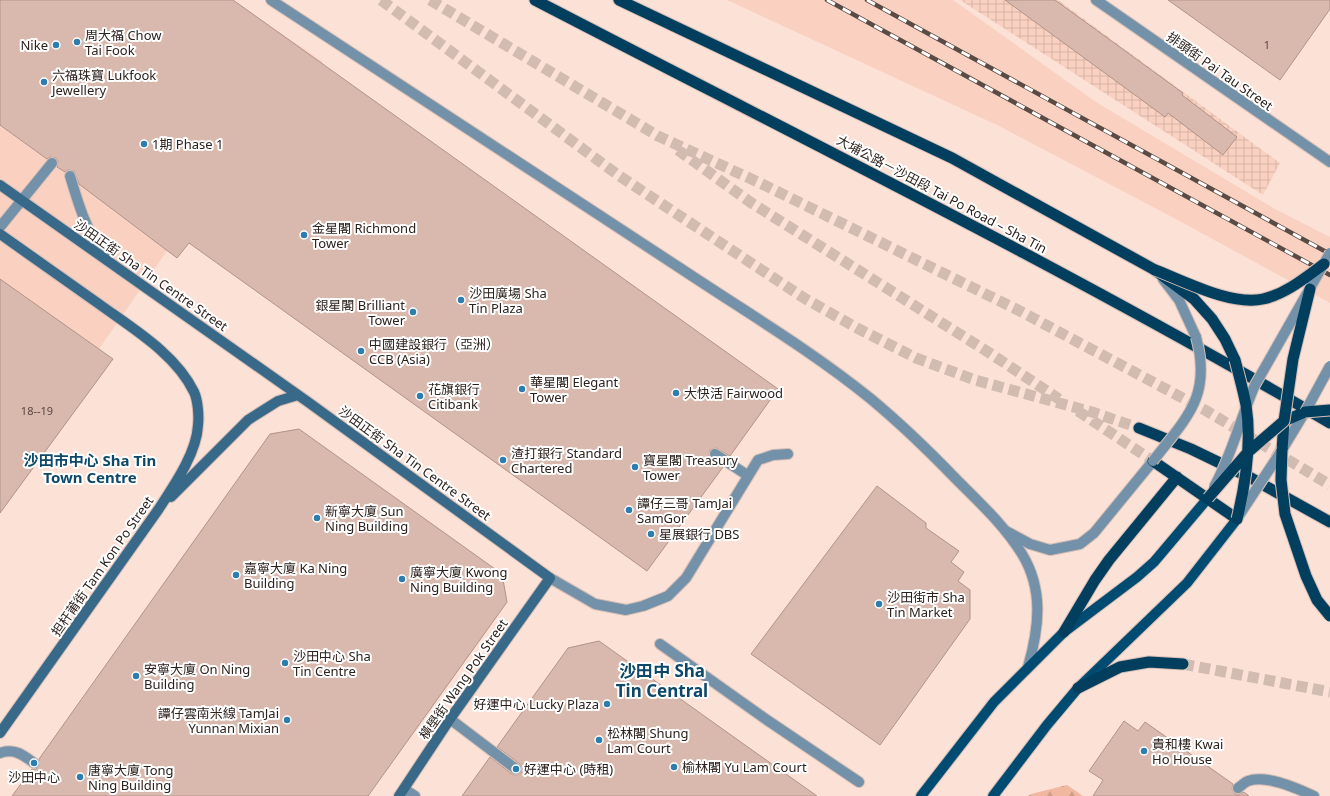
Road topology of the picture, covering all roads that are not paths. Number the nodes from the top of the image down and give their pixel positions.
1 (270, 0) edge
2 (535, 0) edge
3 (620, 0) edge
4 (1096, 0) edge
5 (1330, 162) edge
6 (52, 163) dead end
7 (70, 176) dead end
8 (0, 185) edge
9 (21, 200) junction
10 (0, 227) edge
11 (0, 234) edge
12 (1330, 253) edge
13 (106, 258) junction
14 (1324, 264) junction
15 (1154, 270) junction
16 (1310, 289) junction
17 (1330, 366) edge
18 (298, 395) junction
19 (1246, 406) junction
20 (1330, 410) edge
21 (1305, 412) junction
22 (1284, 420) junction
23 (1330, 423) edge
24 (1139, 428) tunnel mouth
25 (1282, 450) junction
26 (1248, 452) junction
27 (715, 454) dead end
28 (788, 454) dead end
29 (1153, 461) junction
30 (747, 475) junction
31 (1177, 477) junction
32 (1208, 498) junction
33 (158, 510) junction
34 (1237, 519) junction
35 (1330, 522) edge
36 (1003, 529) junction
37 (550, 578) junction
38 (1330, 616) edge
39 (1064, 632) junction
40 (660, 644) dead end
41 (1183, 664) tunnel mouth
42 (1028, 667) junction
43 (1078, 688) junction
44 (450, 719) junction
45 (0, 733) edge
46 (0, 753) edge
47 (34, 764) dead end
48 (516, 769) dead end
49 (859, 782) dead end
50 (1238, 788) dead end
51 (402, 792) edge
52 (415, 796) edge
53 (921, 796) edge
54 (993, 796) edge
55 (1314, 796) edge

1 - 36 street
2 - 23 highway, 大埔公路－沙田段 Tai Po Road – Sha Tin
3 - 15 highway
4 - 5 street, 排頭街 Pai Tau Street
6 - 9 street
7 - 13 street
8 - 9 main road, 沙田正街 Sha Tin Centre Street
9 - 10 street
9 - 13 main road, 沙田正街 Sha Tin Centre Street
11 - 33 main road, 担杆莆街 Tam Kon Po Street
12 - 14 street, bridge
13 - 18 main road, 沙田正街 Sha Tin Centre Street
14 - 15 highway, bridge
14 - 16 street, bridge
15 - 19 highway, bridge
15 - 29 street, bridge
16 - 19 street, bridge
16 - 22 highway, bridge
17 - 21 street, bridge
18 - 33 main road
18 - 37 main road, 沙田正街 Sha Tin Centre Street
19 - 26 highway, bridge
19 - 32 street, bridge
20 - 21 highway, bridge
21 - 22 highway
21 - 25 street
22 - 25 highway
22 - 26 highway, bridge
24 - 35 highway
25 - 34 street, bridge
25 - 38 highway, bridge
26 - 32 highway, bridge
26 - 34 highway, bridge
27 - 30 street
28 - 30 street, 沙田正街 Sha Tin Centre Street
29 - 31 highway
29 - 36 street
30 - 37 street, 沙田正街 Sha Tin Centre Street
31 - 32 highway
31 - 39 highway
32 - 34 highway
32 - 39 main road
33 - 45 main road, 担杆莆街 Tam Kon Po Street
34 - 43 main road
36 - 42 street
37 - 44 main road, 橫壆街 Wang Pok Street
39 - 42 main road
40 - 49 street
41 - 43 highway
42 - 53 main road
43 - 54 main road
44 - 48 street
44 - 51 main road, 橫壆街 Wang Pok Street
46 - 47 street
50 - 55 street
51 - 52 street

